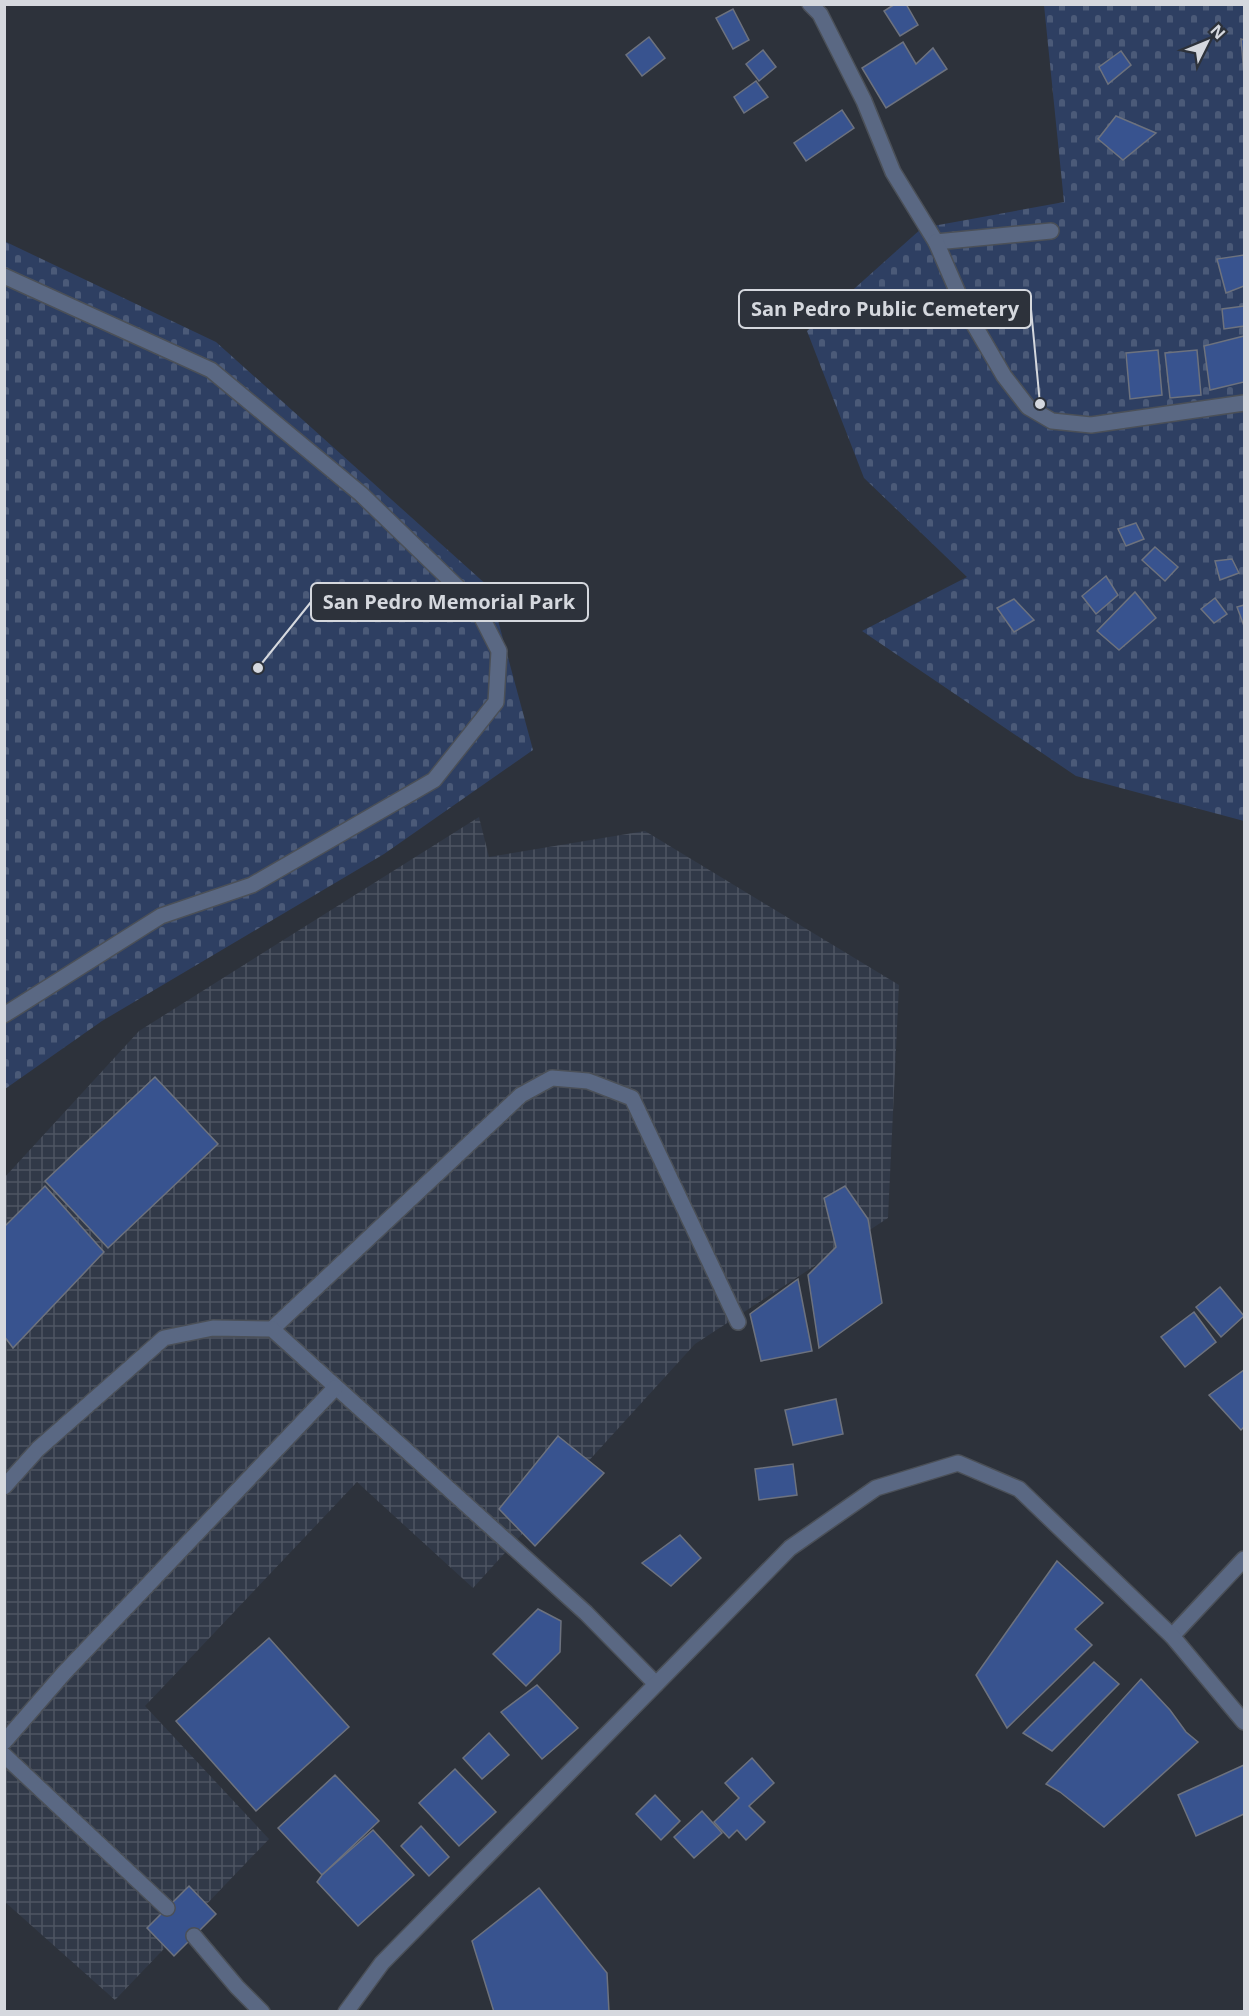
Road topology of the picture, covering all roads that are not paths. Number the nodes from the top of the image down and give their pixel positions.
1 (810, 4) edge
2 (1051, 231) dead end
3 (936, 243) junction
4 (4, 276) edge
5 (1245, 403) edge
6 (4, 1016) edge
7 (738, 1322) dead end
8 (272, 1329) junction
9 (335, 1388) junction
10 (4, 1487) edge
11 (1245, 1558) edge
12 (1172, 1636) junction
13 (656, 1684) junction
14 (1245, 1722) edge
15 (4, 1742) edge
16 (4, 1755) edge
17 (167, 1908) dead end
18 (194, 1936) dead end
19 (262, 2012) edge
20 (346, 2012) edge

1 - 3 street
2 - 3 street
3 - 5 street
4 - 6 street
7 - 8 street
8 - 9 street
8 - 10 street
9 - 13 street
9 - 15 street
11 - 12 street
12 - 13 street
12 - 14 street
13 - 20 street
16 - 17 street
18 - 19 street

